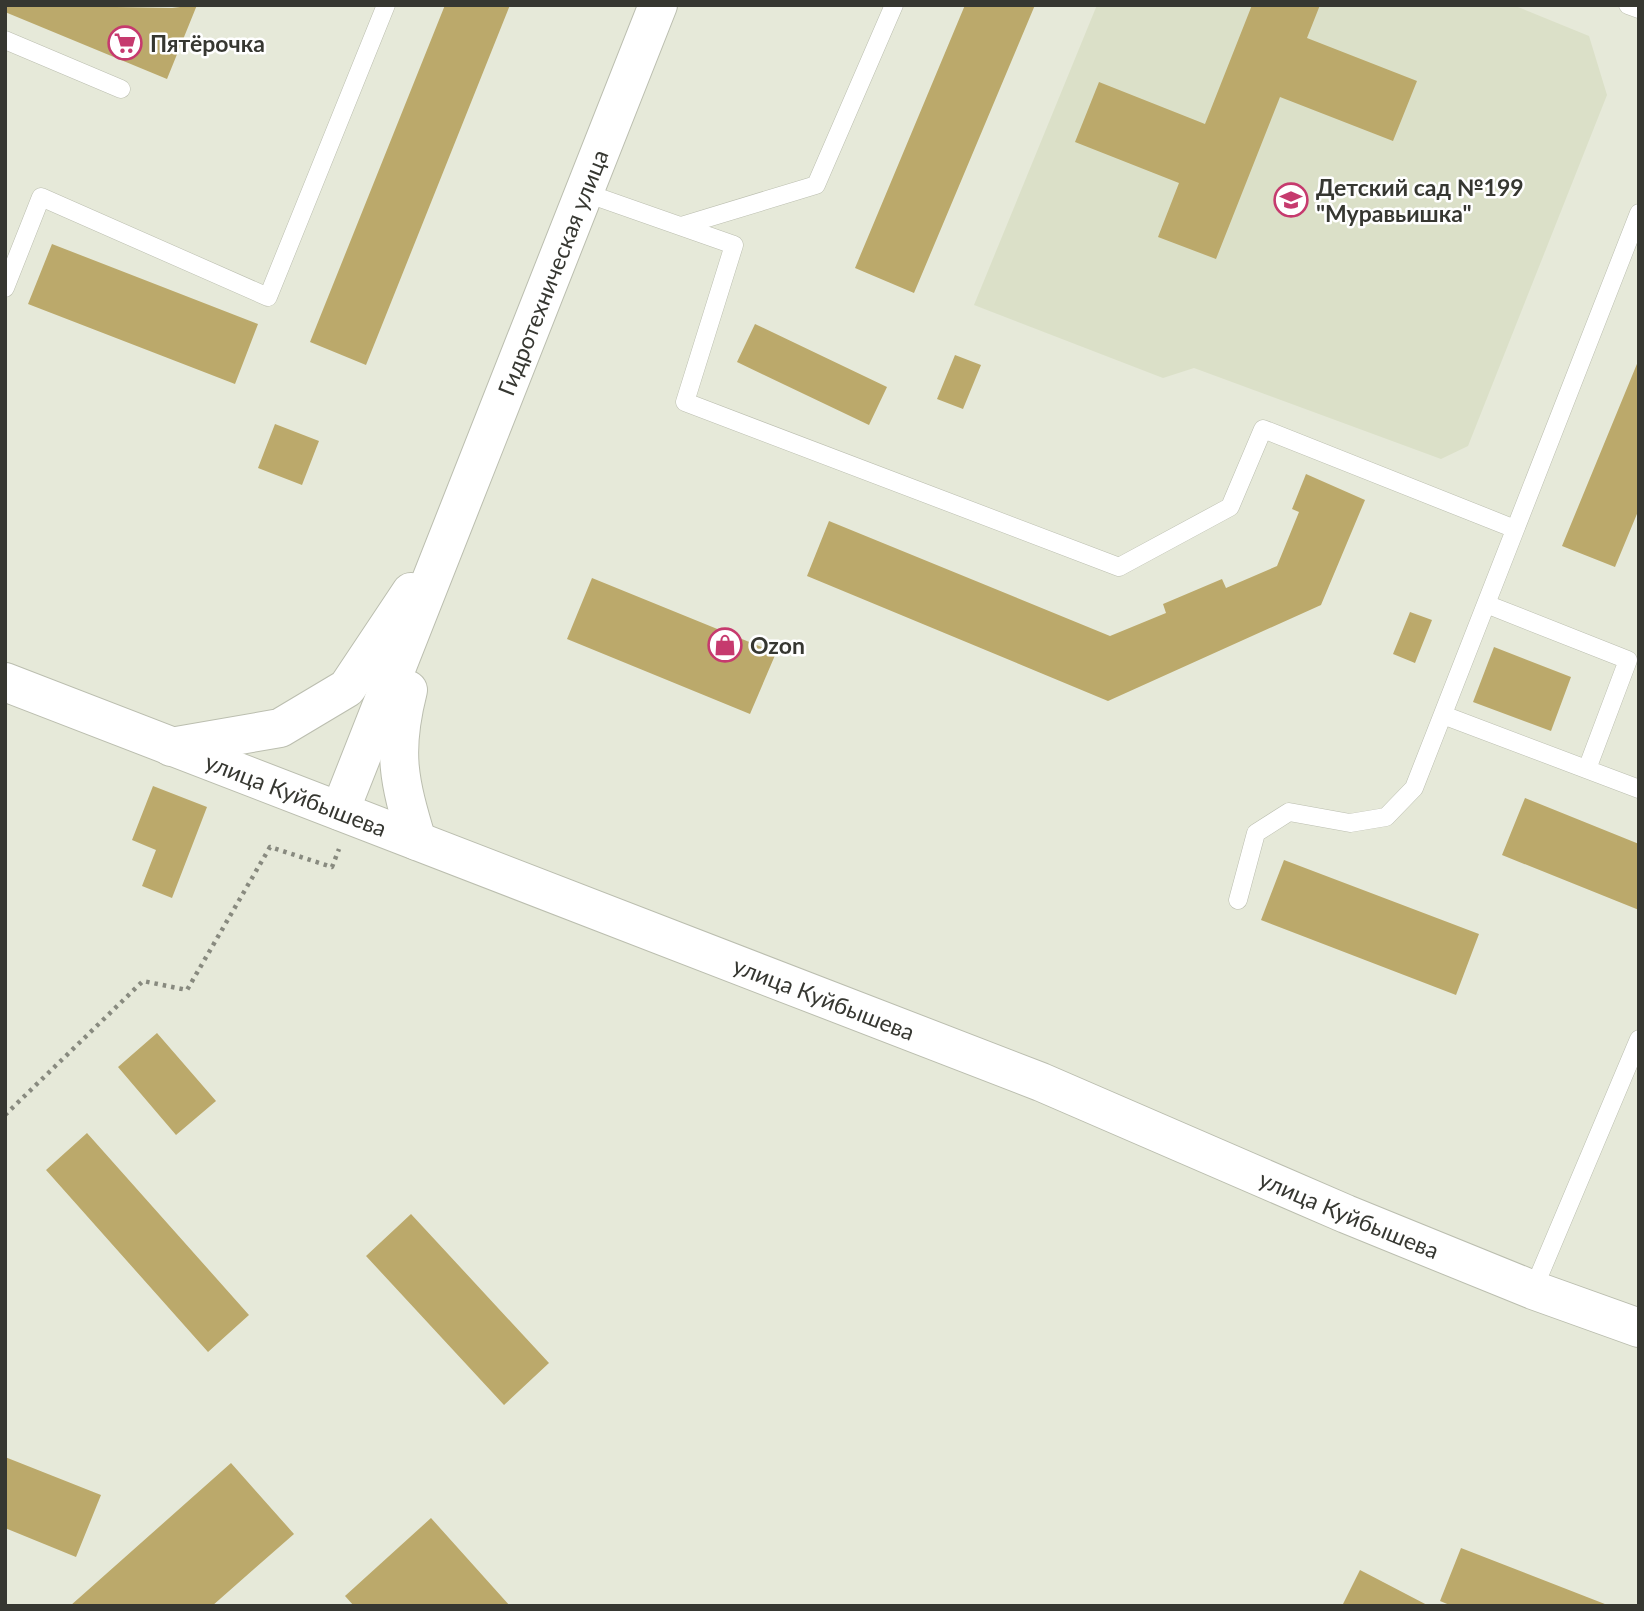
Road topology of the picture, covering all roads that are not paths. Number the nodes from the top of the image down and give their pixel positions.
1 (386, 5) edge
2 (894, 5) edge
3 (1628, 5) edge
4 (657, 6) edge
5 (1639, 9) edge
6 (5, 40) edge
7 (121, 89) dead end
8 (583, 192) junction
9 (1639, 213) edge
10 (681, 226) junction
11 (5, 288) edge
12 (1516, 529) junction
13 (446, 539) junction
14 (1486, 604) junction
15 (5, 682) edge
16 (1443, 715) junction
17 (169, 747) junction
18 (1587, 769) junction
19 (1639, 789) edge
20 (337, 810) junction
21 (417, 841) junction
22 (1238, 900) dead end
23 (1639, 1040) edge
24 (1533, 1290) junction
25 (1639, 1328) edge

1 - 11 lane
2 - 10 lane
3 - 5 lane
4 - 8 main road, Гидротехническая улица
6 - 7 lane
8 - 10 lane
8 - 13 main road, Гидротехническая улица
9 - 12 lane
10 - 12 lane
12 - 14 lane
13 - 17 main road
13 - 20 main road
13 - 21 main road
14 - 16 lane
14 - 18 lane
15 - 17 main road, улица Куйбышева
16 - 18 lane
16 - 22 lane
17 - 20 main road, улица Куйбышева
18 - 19 lane
20 - 21 main road, улица Куйбышева
21 - 24 main road, улица Куйбышева
23 - 24 lane
24 - 25 main road, улица Куйбышева

